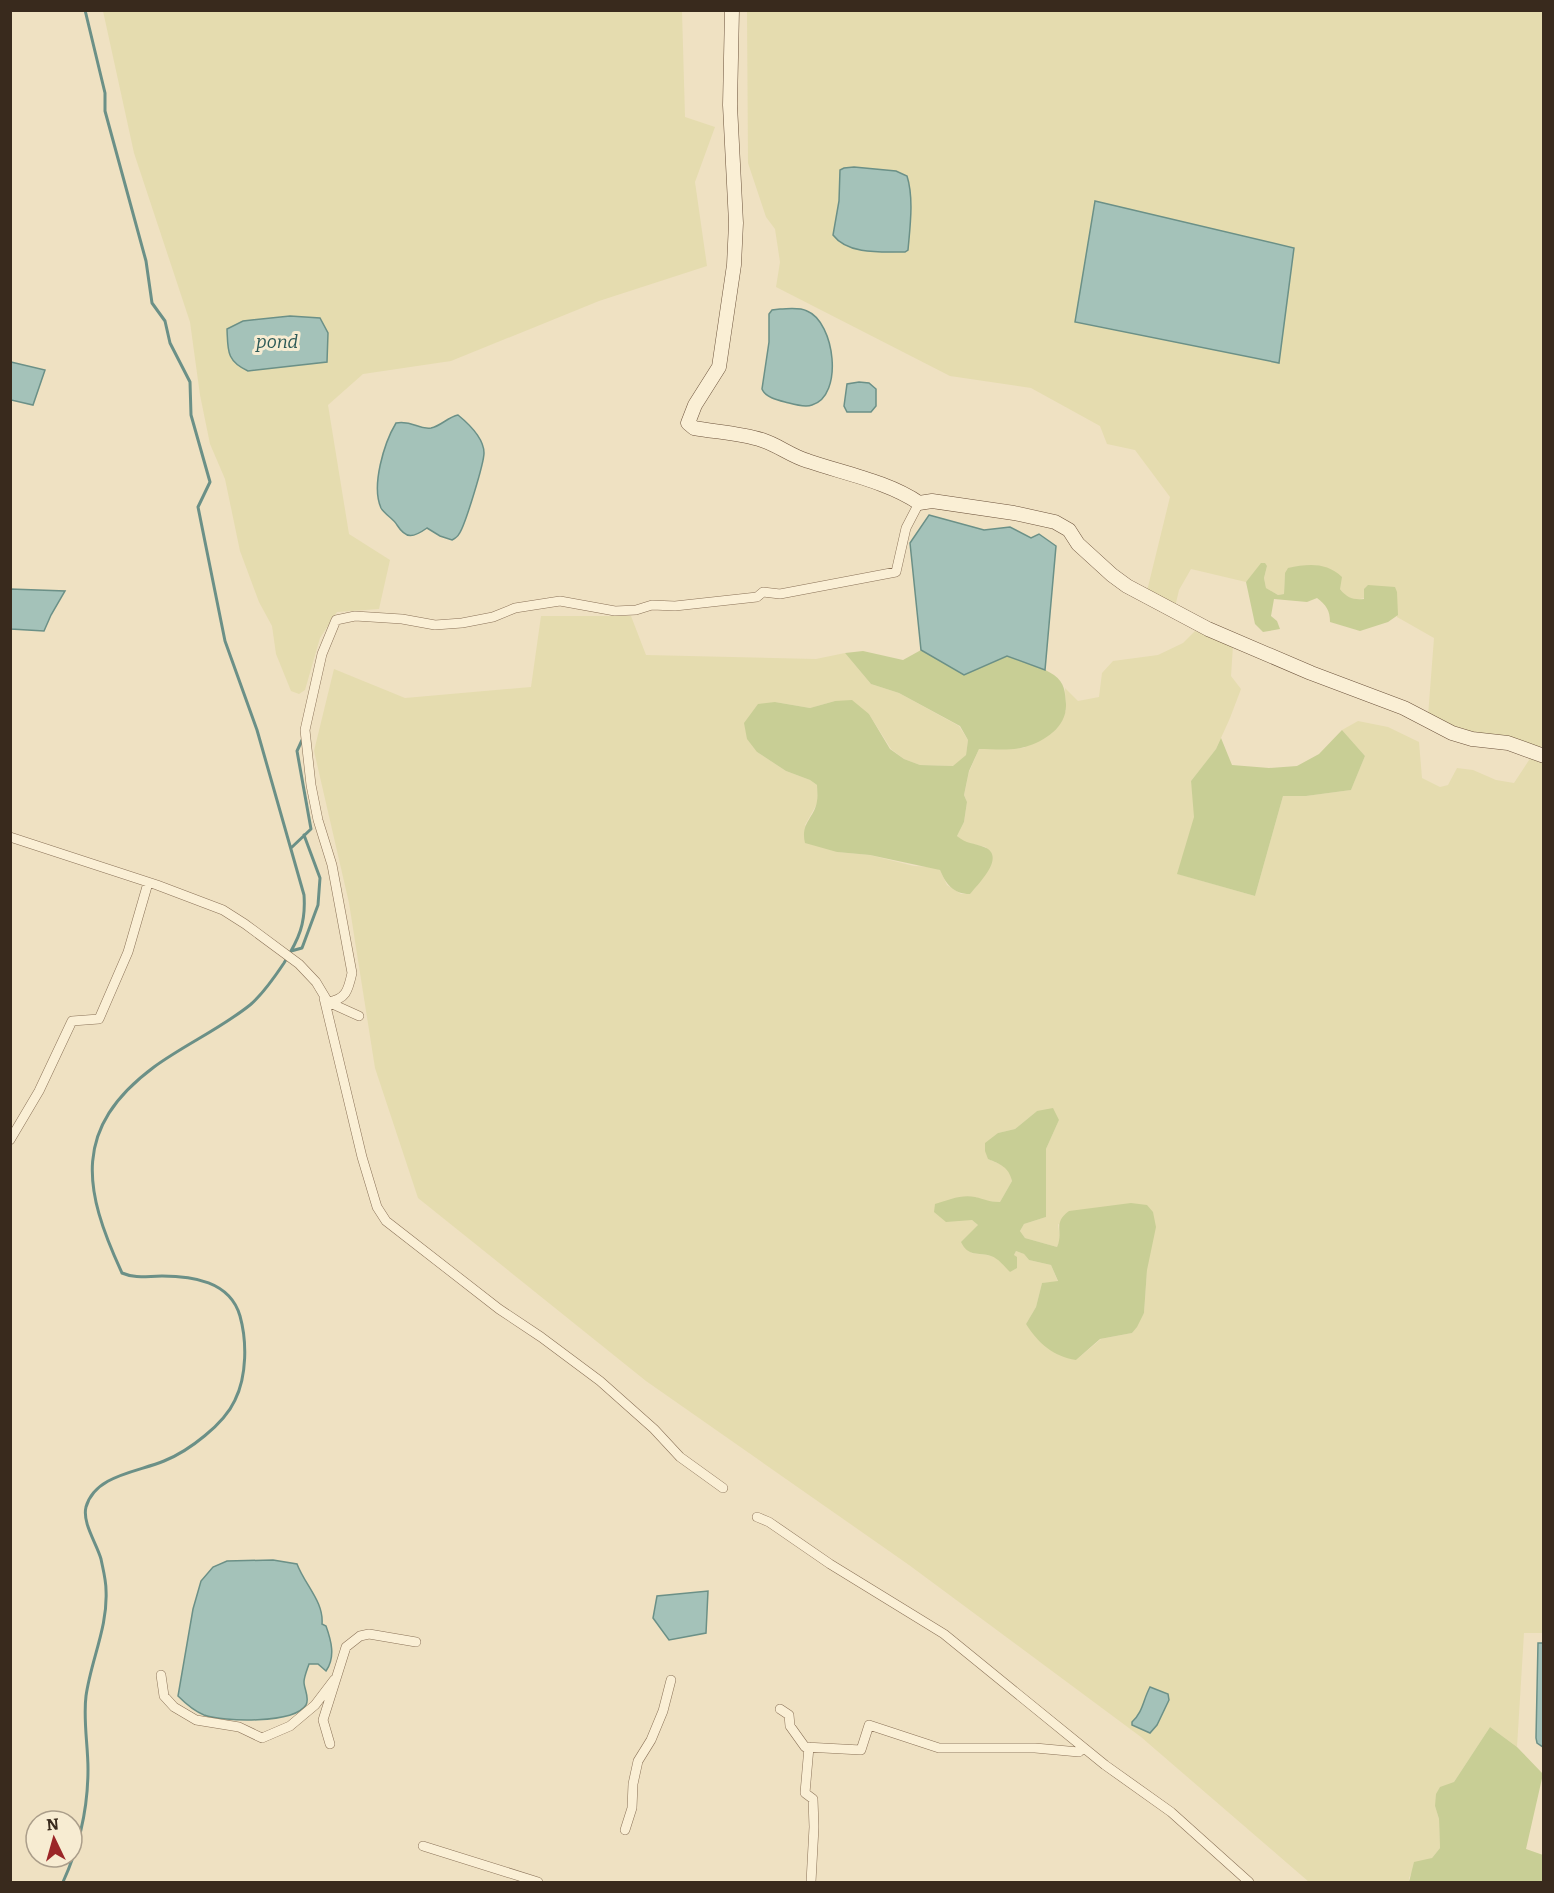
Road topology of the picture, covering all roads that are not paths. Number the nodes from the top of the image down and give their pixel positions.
1 (732, 10) edge
2 (919, 503) junction
3 (1544, 756) edge
4 (10, 837) edge
5 (148, 884) junction
6 (326, 1000) junction
7 (359, 1016) dead end
8 (10, 1140) edge
9 (723, 1488) dead end
10 (757, 1517) dead end
11 (416, 1642) dead end
12 (161, 1675) dead end
13 (334, 1680) junction
14 (671, 1680) dead end
15 (780, 1709) dead end
16 (330, 1744) dead end
17 (809, 1747) junction
18 (1079, 1752) dead end
19 (625, 1830) dead end
20 (423, 1846) dead end
21 (538, 1882) edge
22 (811, 1882) edge
23 (1250, 1882) edge

1 - 2 street
2 - 3 street
2 - 6 street
4 - 5 street
5 - 6 street
5 - 8 street
6 - 7 street
6 - 9 street
10 - 23 street
11 - 13 street
12 - 13 street
13 - 16 street
14 - 19 street
15 - 17 street
17 - 18 street
17 - 22 street
20 - 21 street

